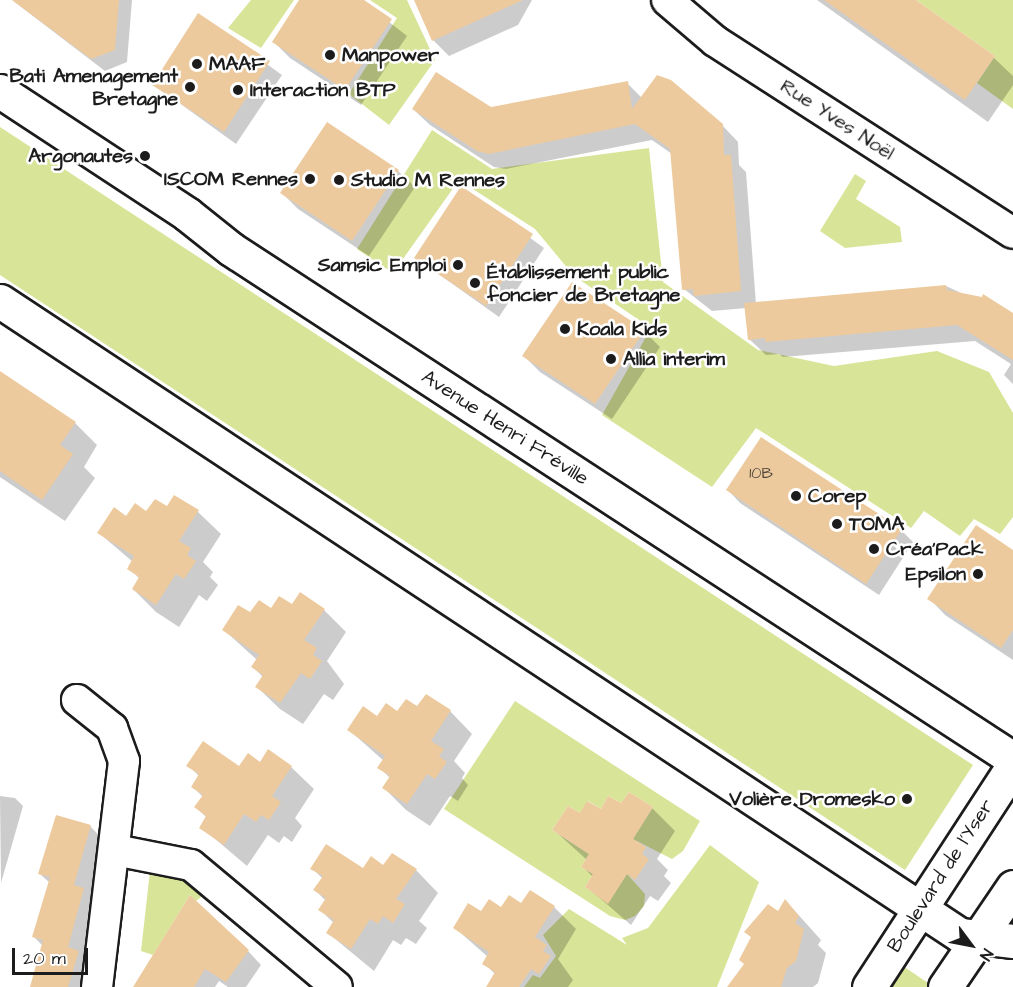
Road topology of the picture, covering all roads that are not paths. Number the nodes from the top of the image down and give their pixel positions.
1 (667, 0) edge
2 (0, 92) edge
3 (1013, 233) edge
4 (0, 301) edge
5 (77, 700) dead end
6 (1013, 759) edge
7 (1013, 766) edge
8 (115, 850) junction
9 (1013, 887) edge
10 (920, 909) junction
11 (978, 939) junction
12 (1013, 941) edge
13 (97, 987) edge
14 (337, 987) edge
15 (869, 987) edge
16 (945, 987) edge

1 - 3 street, Rue Yves Noël
2 - 6 main road, Avenue Henri Fréville
4 - 10 main road
5 - 8 street
7 - 10 main road, Boulevard de l'Yser
8 - 13 street
8 - 14 street
9 - 11 main road
10 - 11 main road
10 - 15 main road, Boulevard de l'Yser
11 - 12 main road
11 - 16 main road

